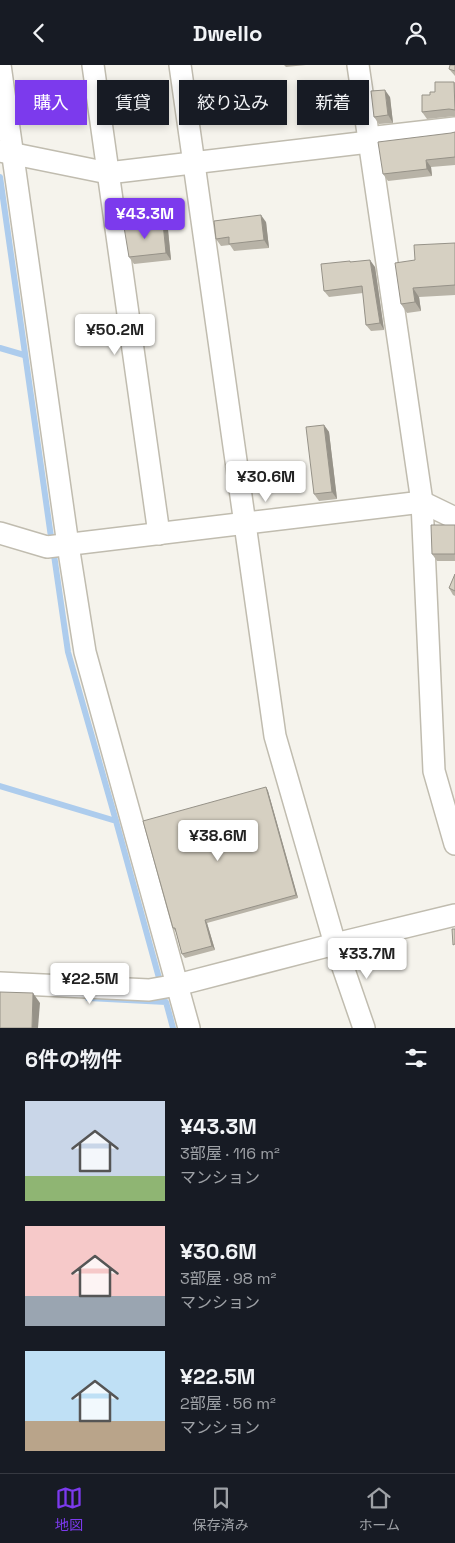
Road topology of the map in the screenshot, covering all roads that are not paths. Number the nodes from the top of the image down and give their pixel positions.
1 (0, 65) edge
2 (93, 65) edge
3 (180, 65) edge
4 (358, 65) edge
5 (455, 128) edge
6 (369, 140) junction
7 (7, 153) edge
8 (193, 163) junction
9 (108, 173) junction
10 (422, 502) junction
11 (455, 518) edge
12 (246, 523) junction
13 (0, 533) edge
14 (159, 534) junction
15 (68, 545) junction
16 (455, 844) edge
17 (455, 915) edge
18 (335, 944) junction
19 (0, 983) edge
20 (176, 985) junction
21 (189, 1028) edge
22 (364, 1028) edge

1 - 7 street
2 - 9 street
3 - 8 street
4 - 6 street
5 - 6 street
6 - 8 street
6 - 10 street
7 - 9 street
7 - 15 street
8 - 9 street
8 - 12 street
9 - 14 street
10 - 11 street
10 - 12 street
10 - 16 street
12 - 14 street
12 - 18 street
13 - 15 street
14 - 15 street
15 - 20 street
17 - 18 street
18 - 20 street
18 - 22 street
19 - 20 street
20 - 21 street

